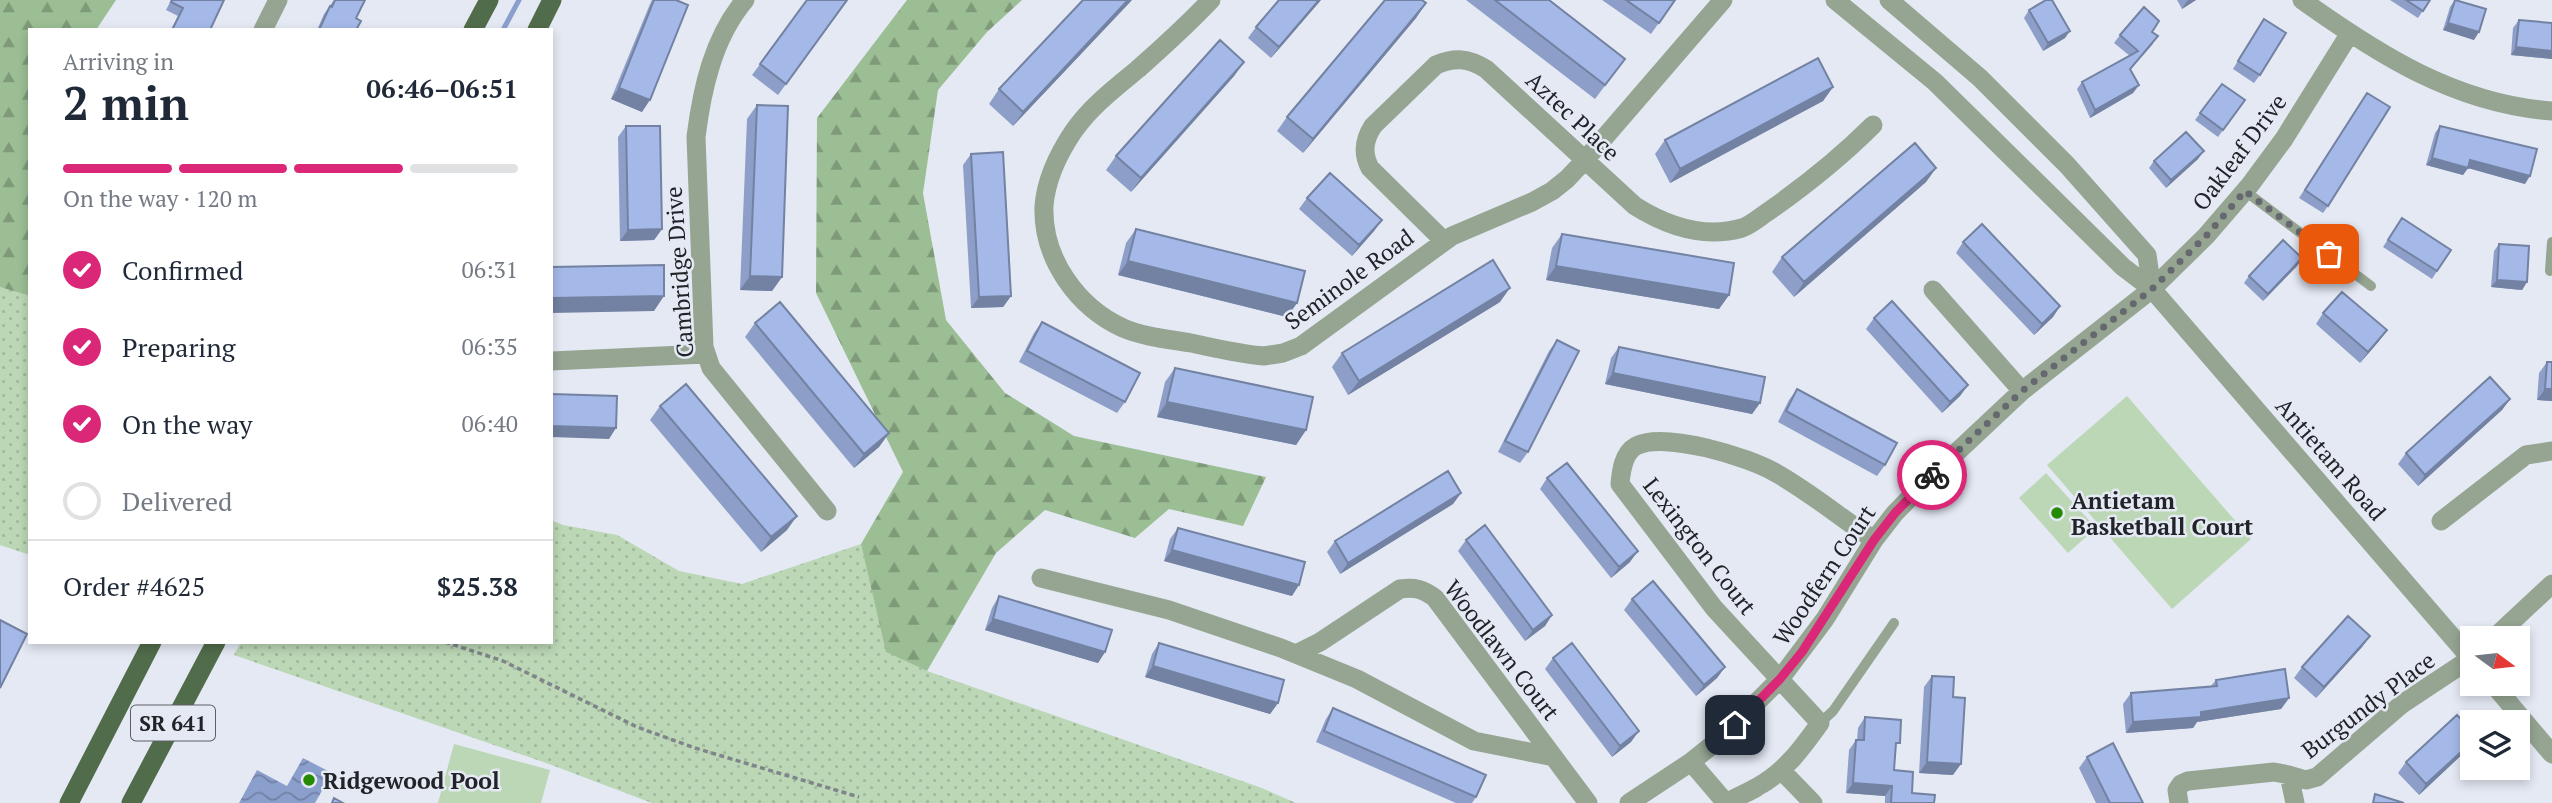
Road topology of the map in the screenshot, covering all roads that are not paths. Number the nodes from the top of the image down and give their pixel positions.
1 (278, 0) edge
2 (489, 0) edge
3 (552, 0) edge
4 (1212, 0) edge
5 (1835, 0) edge
6 (1889, 0) edge
7 (2302, 0) edge
8 (737, 2) edge
9 (1715, 3) edge
10 (263, 28) edge
11 (474, 28) edge
12 (538, 28) edge
13 (2350, 33) junction
14 (2552, 111) edge
15 (1873, 125) dead end
16 (1585, 160) junction
17 (2245, 191) junction
18 (1444, 241) junction
19 (2552, 242) edge
20 (2550, 271) dead end
21 (2371, 286) dead end
22 (2152, 289) junction
23 (1933, 290) dead end
24 (705, 354) junction
25 (553, 361) edge
26 (2022, 391) junction
27 (2552, 451) edge
28 (827, 511) dead end
29 (2441, 521) dead end
30 (1874, 540) junction
31 (1041, 578) dead end
32 (2552, 584) edge
33 (1894, 623) dead end
34 (2507, 626) edge
35 (151, 644) edge
36 (214, 644) edge
37 (2460, 645) edge
38 (1296, 654) junction
39 (2460, 667) edge
40 (1780, 679) junction
41 (2503, 696) edge
42 (1820, 723) junction
43 (2552, 754) edge
44 (1554, 757) junction
45 (1691, 762) junction
46 (1782, 771) junction
47 (2289, 775) junction
48 (69, 803) edge
49 (131, 803) edge
50 (1588, 803) edge
51 (1629, 803) edge
52 (1726, 803) edge
53 (1813, 803) edge
54 (2179, 803) edge
55 (2295, 803) edge

1 - 10 street
2 - 11 main road
3 - 12 main road
4 - 18 street, Seminole Road
5 - 22 street, Antietam Road
6 - 22 street
7 - 13 street
8 - 24 street, Cambridge Drive
9 - 16 street, Seminole Road
13 - 14 street
13 - 17 street, Oakleaf Drive
15 - 16 street, Aztec Place
16 - 18 street, Seminole Road
16 - 18 street, Aztec Place
17 - 21 lane
17 - 22 street, Oakleaf Drive
19 - 20 lane
22 - 26 street, Woodfern Court
22 - 37 street, Antietam Road
23 - 26 street
24 - 25 street
24 - 28 street, Cambridge Drive
26 - 30 street, Woodfern Court
27 - 29 street
30 - 40 street, Woodfern Court
30 - 40 street, Lexington Court
31 - 38 street, Woodlawn Court
32 - 34 street
33 - 42 lane
35 - 48 main road, SR 641
36 - 49 main road, SR 641
38 - 44 street, Woodlawn Court
38 - 44 street, Woodlawn Court
39 - 47 street, Burgundy Place
40 - 42 street, Lexington Court
40 - 45 street, Woodfern Court
41 - 43 street
42 - 46 street
44 - 50 street, Woodlawn Court
45 - 51 street, Woodfern Court
45 - 52 street
46 - 52 street
46 - 53 street
47 - 54 street, Burgundy Place
47 - 55 street, Burgundy Place

